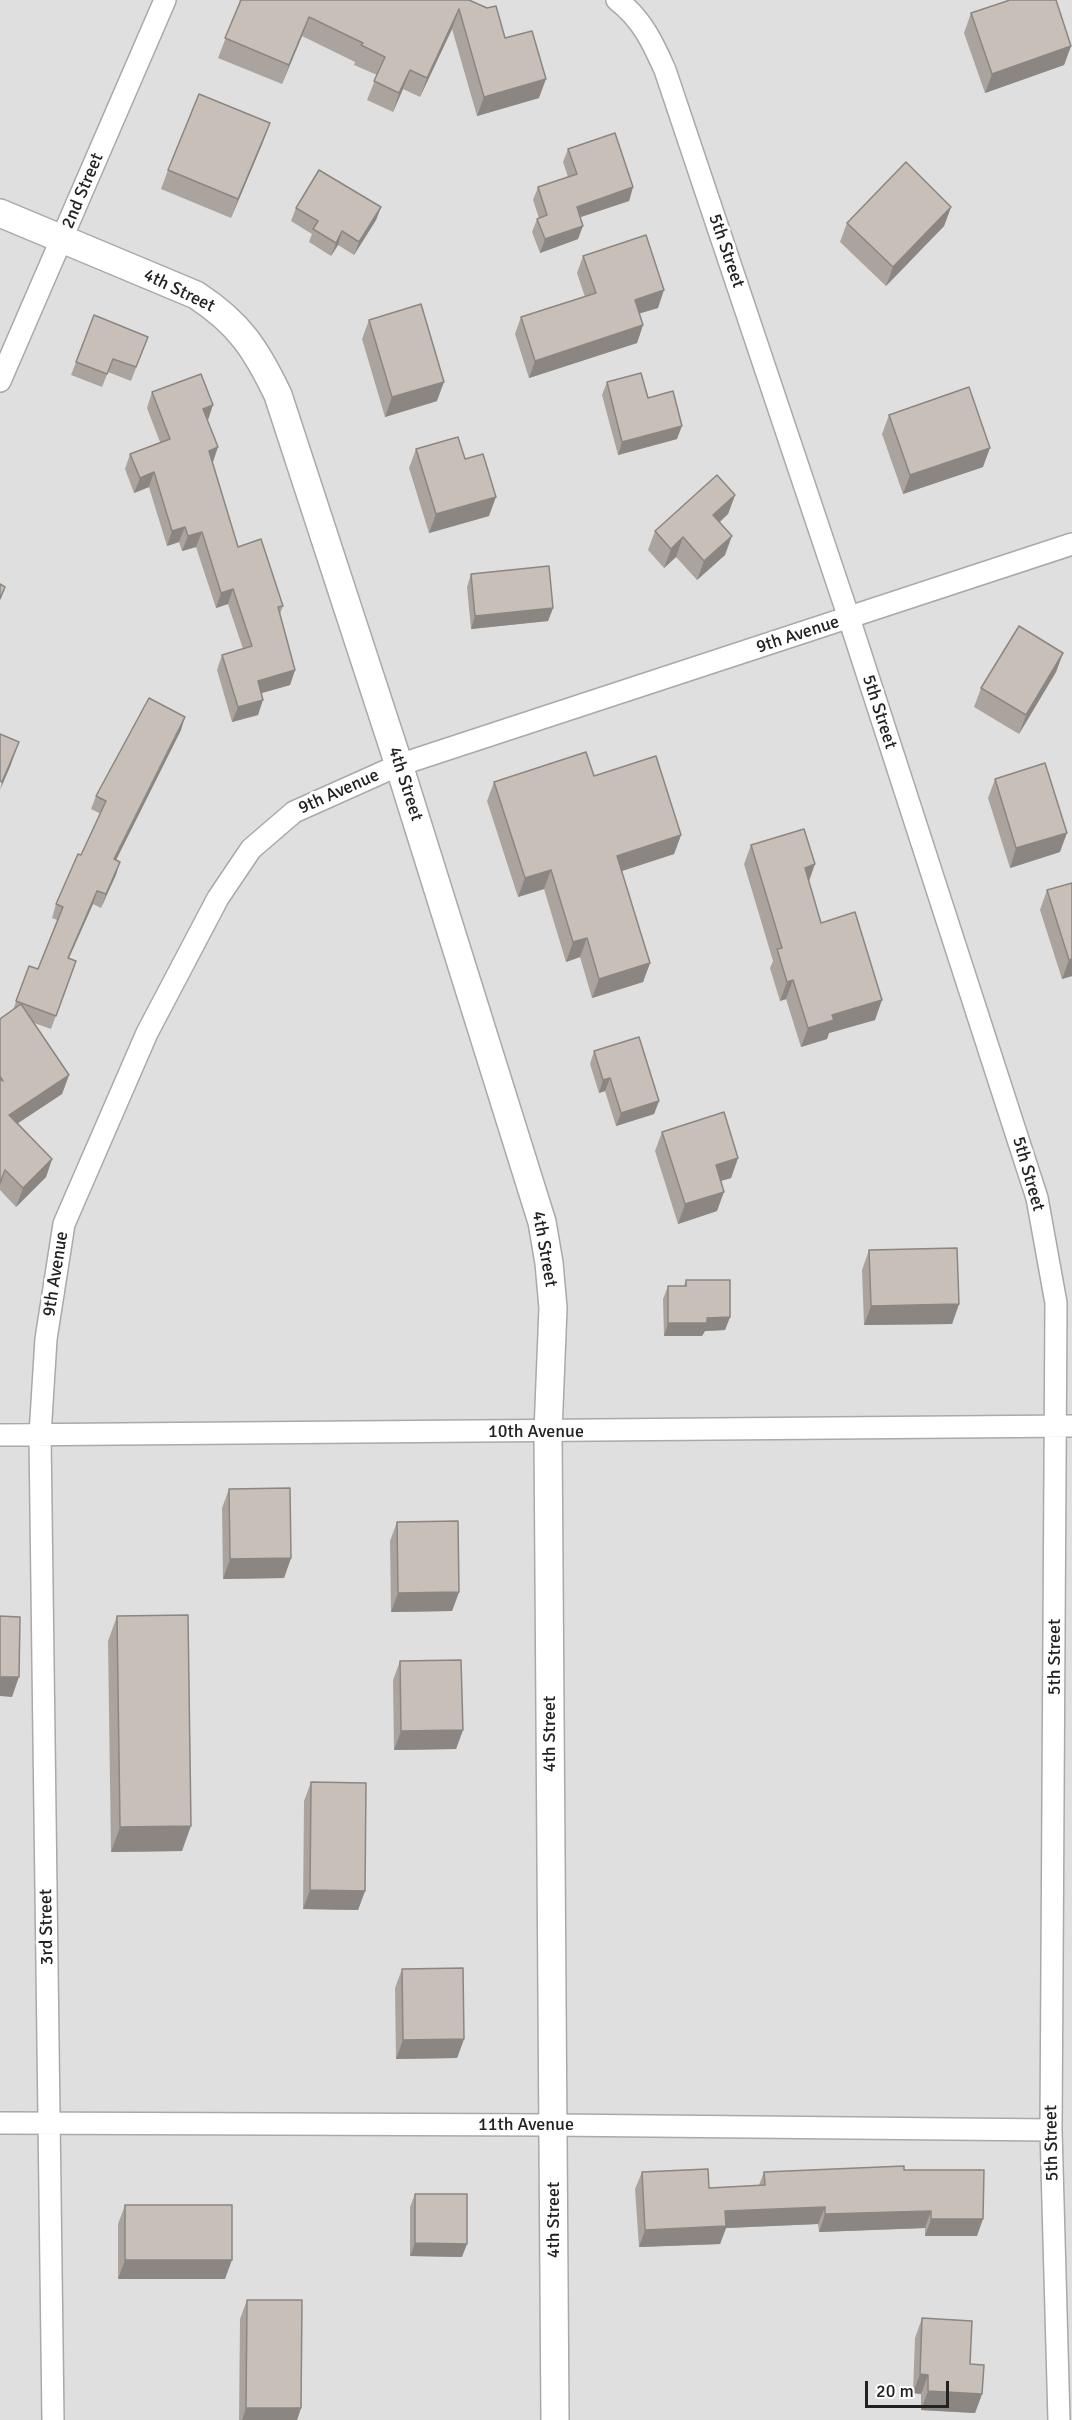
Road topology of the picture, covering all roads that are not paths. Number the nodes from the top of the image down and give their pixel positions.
1 (165, 0) edge
2 (617, 0) edge
3 (0, 213) edge
4 (62, 240) junction
5 (0, 381) edge
6 (1072, 544) edge
7 (849, 618) junction
8 (399, 765) junction
9 (1065, 1426) edge
10 (548, 1432) junction
11 (0, 1435) edge
12 (40, 1435) junction
13 (0, 2123) edge
14 (50, 2124) junction
15 (553, 2125) junction
16 (1051, 2130) junction
17 (53, 2420) edge
18 (555, 2420) edge
19 (1059, 2420) edge

1 - 4 street, 2nd Street
2 - 7 street, 5th Street
3 - 4 street, 4th Street
4 - 5 street, 2nd Street
4 - 8 street, 4th Street
6 - 7 street, 9th Avenue
7 - 8 street, 9th Avenue
7 - 9 street, 5th Street
8 - 10 street, 4th Street
8 - 12 street, 9th Avenue
9 - 10 street, 10th Avenue
9 - 16 street, 5th Street
10 - 12 street, 10th Avenue
10 - 15 street, 4th Street
11 - 12 street, 10th Avenue
12 - 14 street, 3rd Street
13 - 14 street, 11th Avenue
14 - 15 street, 11th Avenue
14 - 17 street, 3rd Street
15 - 16 street, 11th Avenue
15 - 18 street, 4th Street
16 - 19 street, 5th Street

